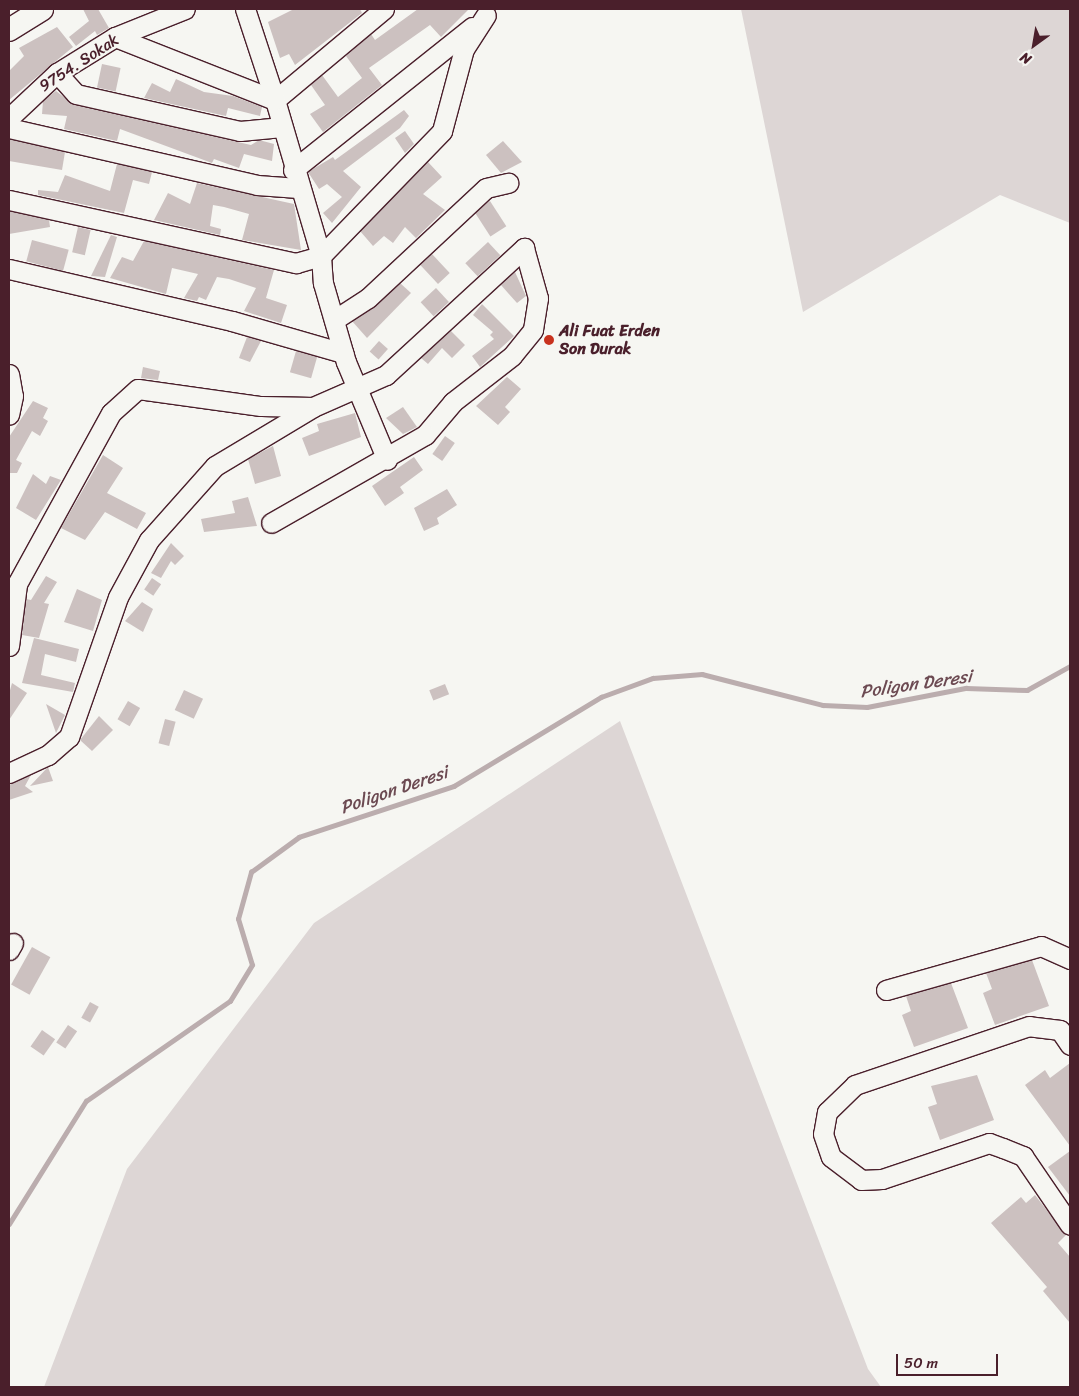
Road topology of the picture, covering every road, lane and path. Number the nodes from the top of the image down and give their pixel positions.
1 (42, 9) edge
2 (185, 9) edge
3 (384, 9) edge
4 (249, 10) edge
5 (490, 12) edge
6 (10, 27) edge
7 (115, 37) junction
8 (57, 73) junction
9 (275, 100) junction
10 (9, 118) edge
11 (282, 127) junction
12 (9, 128) edge
13 (295, 179) junction
14 (508, 183) dead end
15 (9, 200) edge
16 (321, 256) junction
17 (9, 269) edge
18 (334, 320) junction
19 (343, 353) junction
20 (9, 374) edge
21 (357, 388) junction
22 (313, 407) junction
23 (9, 415) edge
24 (387, 460) junction
25 (271, 523) dead end
26 (9, 646) edge
27 (9, 773) edge
28 (1070, 959) edge
29 (886, 990) dead end
30 (1070, 1045) edge
31 (1070, 1225) edge

1 - 6 main road
2 - 7 street, 9754. Sokak
3 - 9 street
4 - 9 street
5 - 13 street
5 - 16 street
7 - 8 street, 9754. Sokak
7 - 9 street
8 - 10 street, 9754. Sokak
8 - 11 street
9 - 11 street
11 - 13 street
12 - 13 street
13 - 16 street
14 - 18 street
15 - 16 street
16 - 18 street
17 - 19 street
18 - 19 street
19 - 21 street
20 - 23 street
21 - 22 street
21 - 24 street
21 - 24 street
22 - 26 street
22 - 27 street
24 - 25 street
28 - 29 street
30 - 31 street

